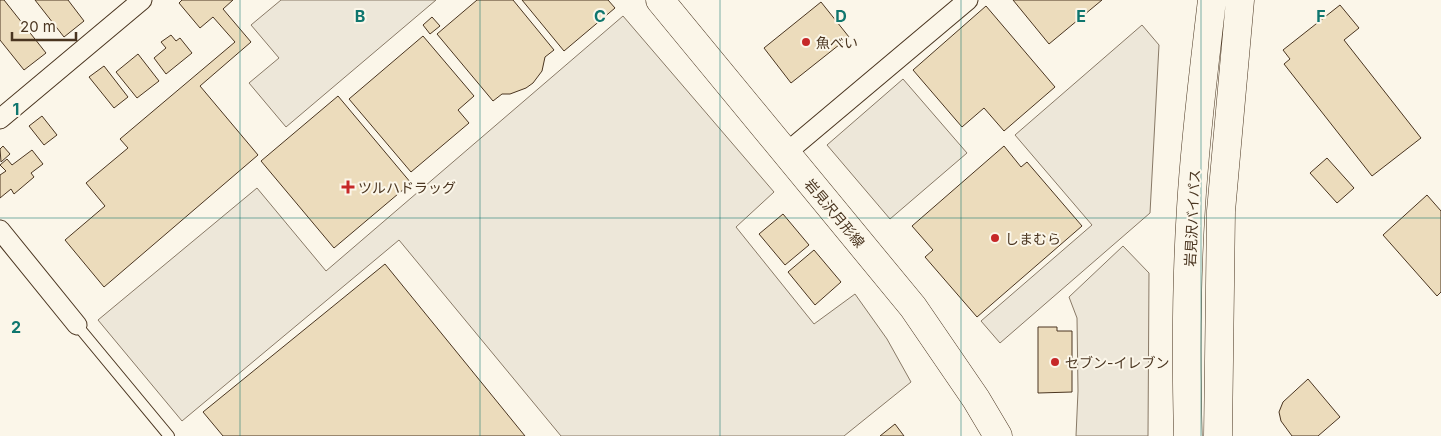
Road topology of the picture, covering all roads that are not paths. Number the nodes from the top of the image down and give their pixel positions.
1 (142, 0) edge
2 (660, 0) edge
3 (968, 0) edge
4 (1212, 0) edge
5 (1240, 0) edge
6 (0, 119) edge
7 (786, 153) junction
8 (0, 230) edge
9 (77, 325) joint
10 (170, 436) edge
11 (998, 436) edge
12 (1188, 436) edge
13 (1218, 436) edge

1 - 6 street
2 - 7 main road, 岩見沢月形線
3 - 7 street
4 - 12 main road, 岩見沢バイパス
5 - 13 main road, 岩見沢バイパス
7 - 11 main road, 岩見沢月形線
8 - 9 street
9 - 10 lane

